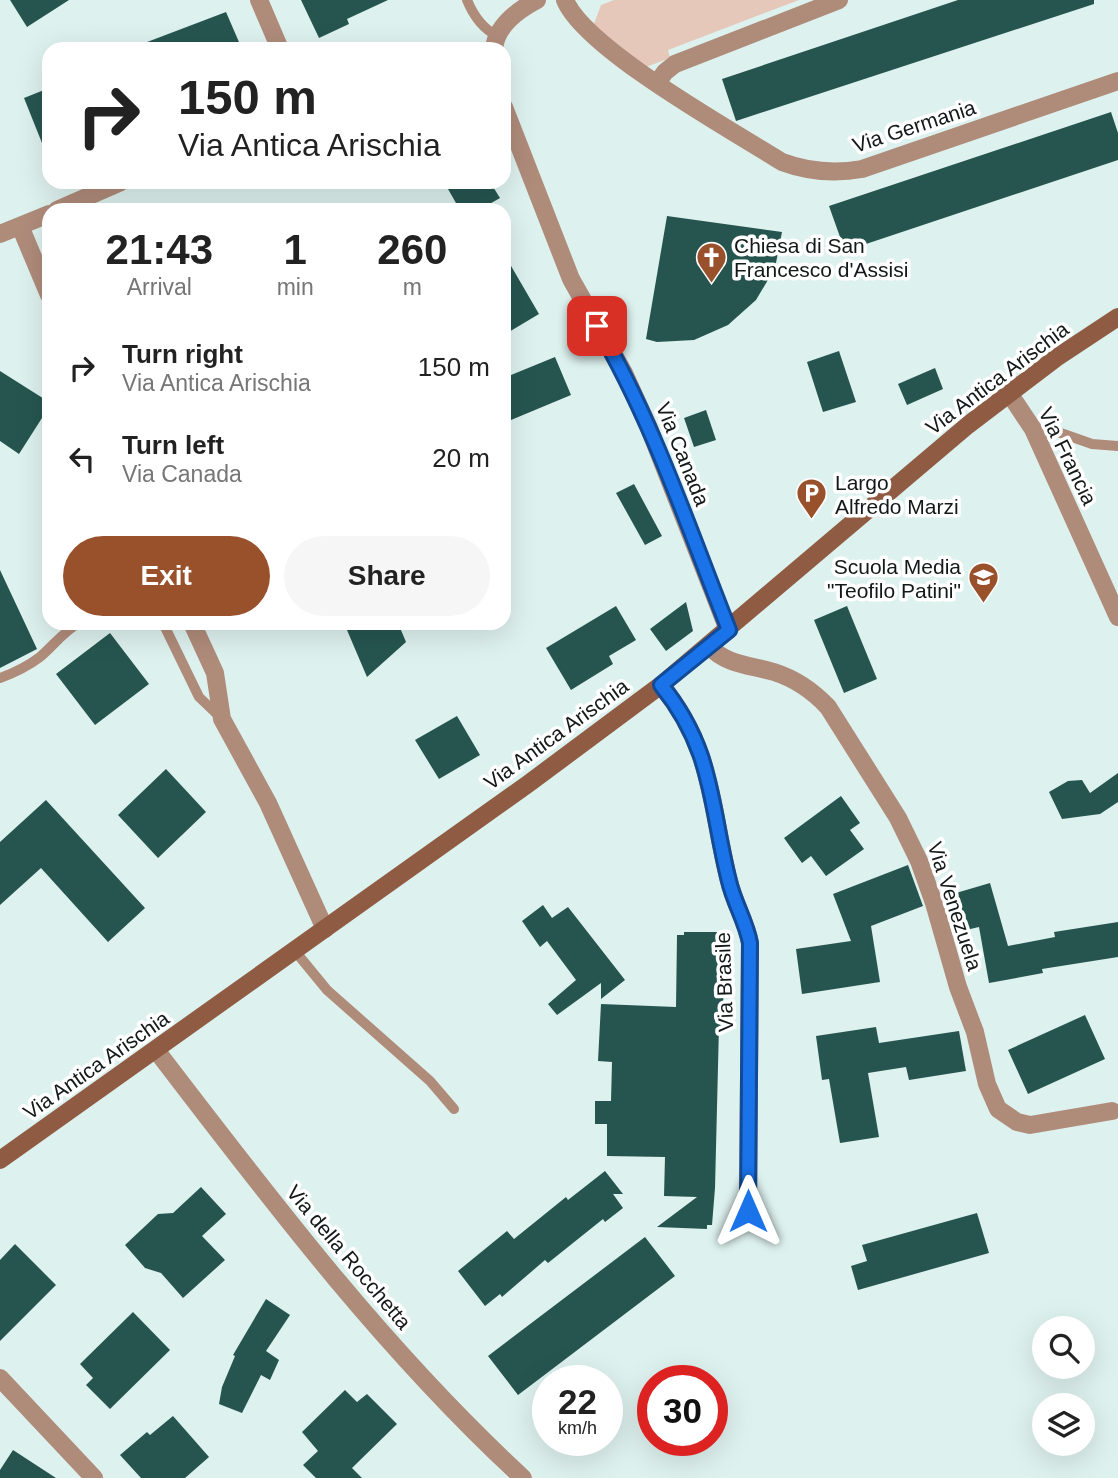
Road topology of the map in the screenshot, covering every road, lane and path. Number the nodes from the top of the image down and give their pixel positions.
1 (259, 0) edge
2 (467, 0) edge
3 (537, 0) edge
4 (565, 0) edge
5 (839, 0) edge
6 (277, 42) edge
7 (495, 42) edge
8 (1118, 81) edge
9 (657, 83) junction
10 (511, 125) edge
11 (105, 189) edge
12 (73, 203) edge
13 (42, 217) edge
14 (20, 226) junction
15 (0, 234) edge
16 (42, 278) edge
17 (1118, 317) edge
18 (1009, 393) junction
19 (1037, 437) junction
20 (1118, 446) edge
21 (1118, 617) edge
22 (67, 630) edge
23 (166, 630) edge
24 (195, 630) edge
25 (729, 630) junction
26 (709, 646) junction
27 (0, 678) edge
28 (661, 685) junction
29 (222, 719) junction
30 (325, 929) junction
31 (295, 951) junction
32 (156, 1050) junction
33 (454, 1110) dead end
34 (1112, 1111) dead end
35 (0, 1160) edge
36 (748, 1211) dead end
37 (0, 1378) edge
38 (94, 1478) edge
39 (523, 1478) edge

1 - 6 street
2 - 7 lane
3 - 7 street
4 - 9 street, Via Germania
5 - 9 street
8 - 9 street, Via Germania
10 - 25 street, Via Canada
11 - 12 street
13 - 14 street
14 - 15 street
14 - 16 street
17 - 18 main road, Via Antica Arischia
18 - 19 street, Via Francia
18 - 25 main road, Via Antica Arischia
19 - 20 lane
19 - 21 street, Via Francia
22 - 27 lane
23 - 29 lane
24 - 29 street
25 - 26 main road, Via Antica Arischia
26 - 28 main road, Via Antica Arischia
26 - 34 street, Via Venezuela
28 - 30 main road, Via Antica Arischia
28 - 36 street, Via Brasile
29 - 30 street
30 - 31 main road, Via Antica Arischia
31 - 32 main road, Via Antica Arischia
31 - 33 lane
32 - 35 main road, Via Antica Arischia
32 - 39 street, Via della Rocchetta
37 - 38 street

